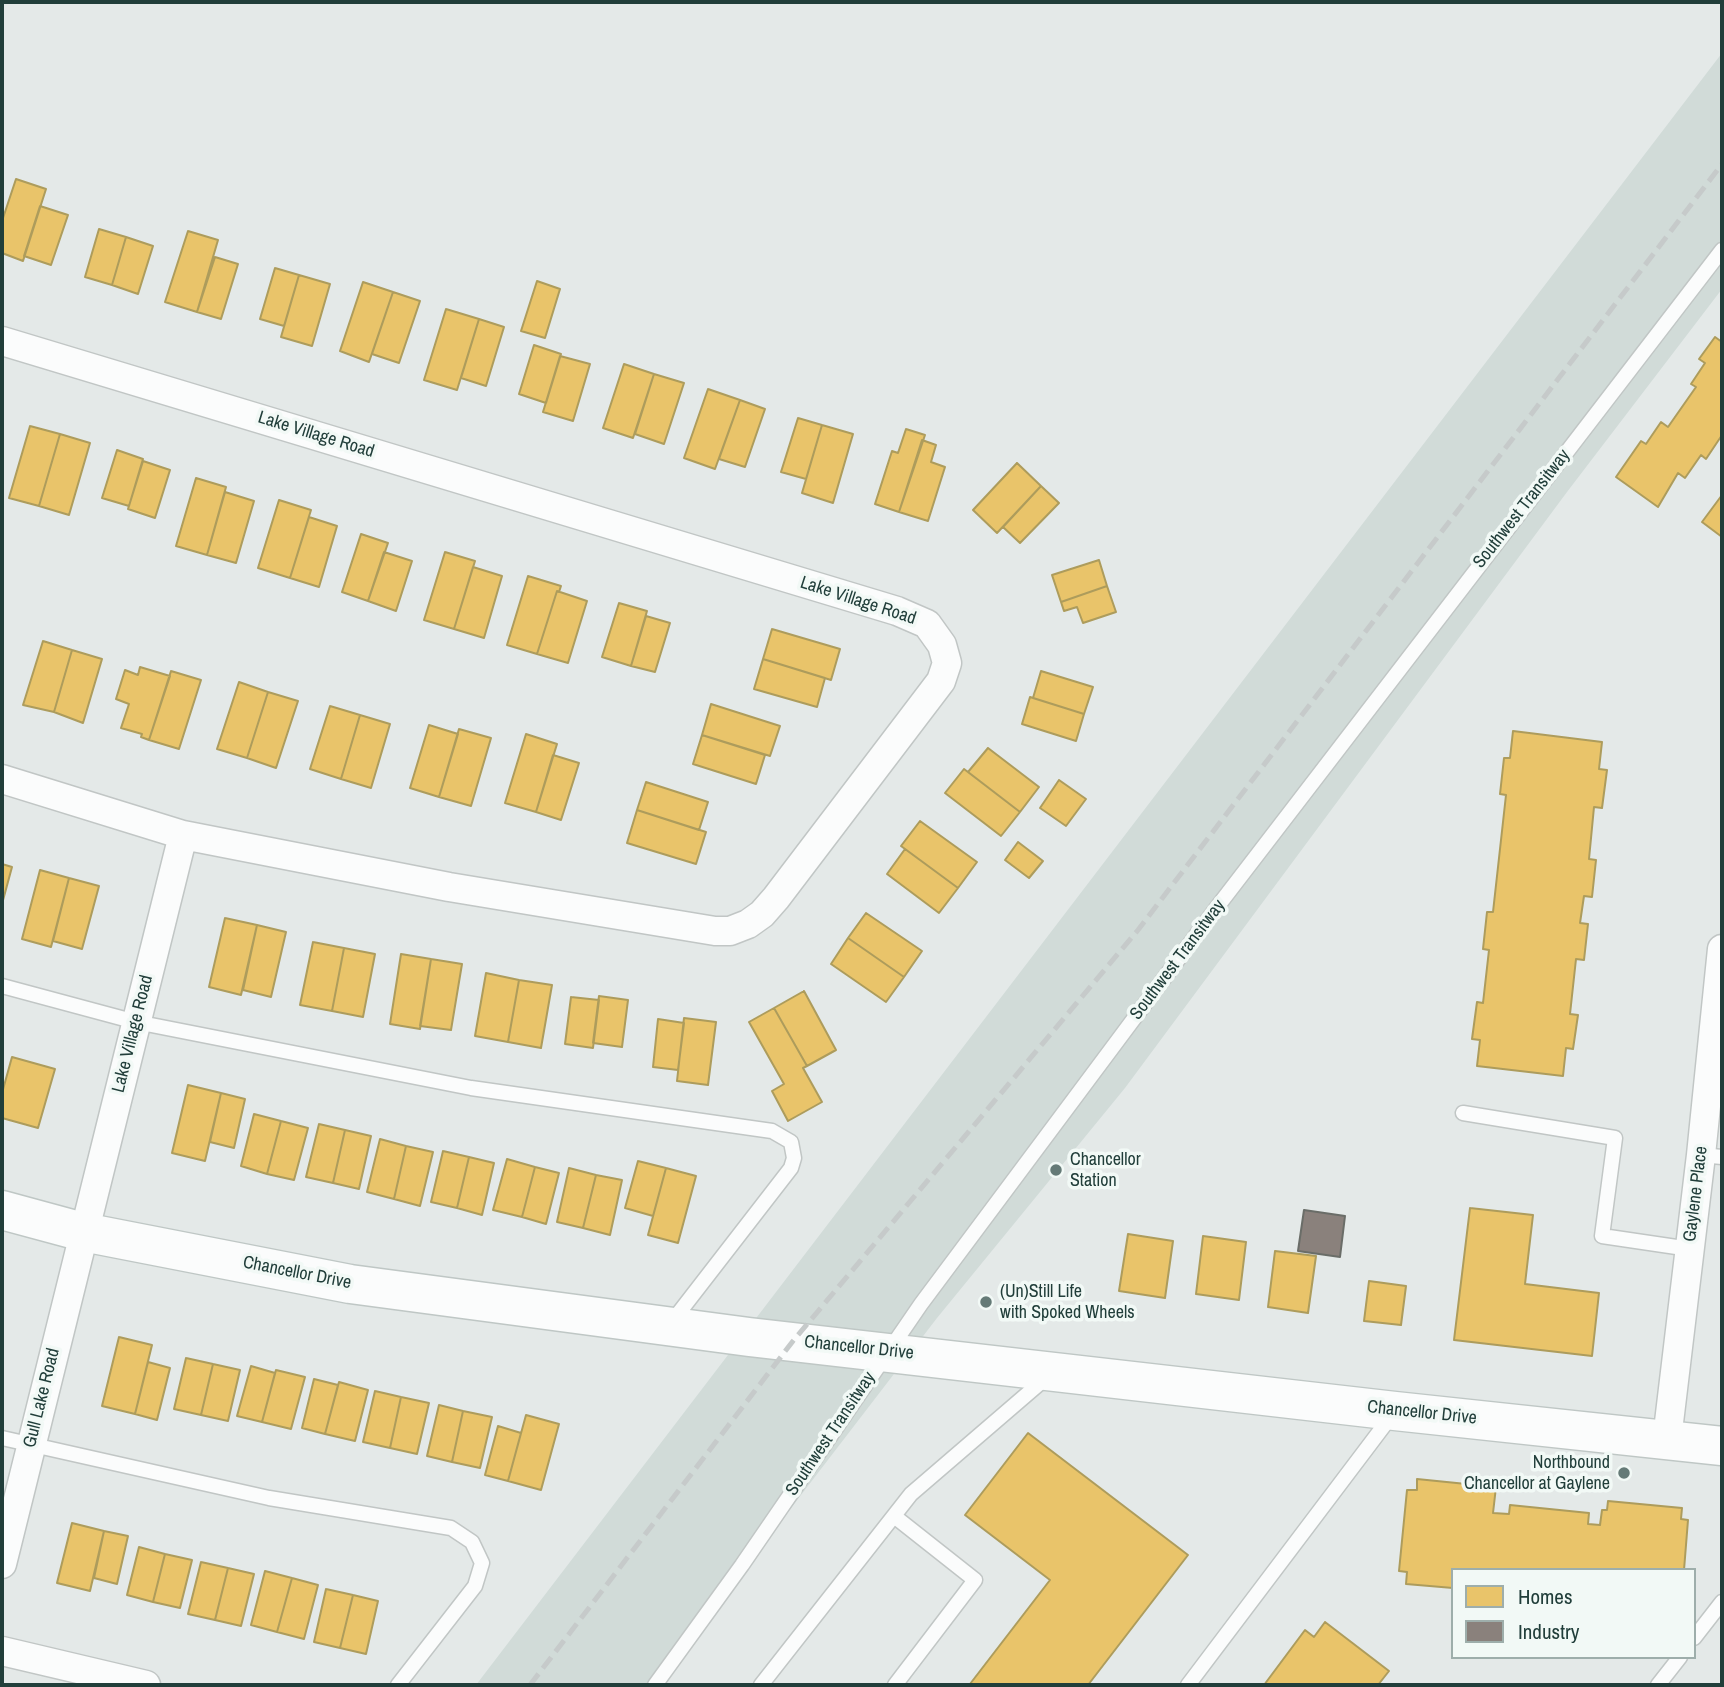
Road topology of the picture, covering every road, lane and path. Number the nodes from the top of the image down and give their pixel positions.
1 (1722, 250) edge
2 (2, 341) edge
3 (2, 779) edge
4 (183, 835) junction
5 (1722, 949) edge
6 (2, 986) edge
7 (136, 1022) junction
8 (1462, 1112) dead end
9 (1712, 1156) edge
10 (2, 1210) edge
11 (83, 1232) junction
12 (1690, 1249) junction
13 (668, 1326) junction
14 (887, 1351) junction
15 (1054, 1371) junction
16 (1395, 1411) junction
17 (2, 1438) edge
18 (1667, 1439) junction
19 (29, 1446) junction
20 (1722, 1446) edge
21 (894, 1516) junction
22 (2, 1564) edge
23 (1722, 1602) edge
24 (1696, 1635) edge
25 (2, 1651) edge
26 (1678, 1659) edge
27 (146, 1685) edge
28 (398, 1685) edge
29 (654, 1685) edge
30 (761, 1685) edge
31 (895, 1685) edge
32 (1188, 1685) edge
33 (1658, 1685) edge

1 - 14 lane, Southwest Transitway
2 - 4 street, Lake Village Road
3 - 4 street, Lake Village Road
4 - 7 street, Lake Village Road
5 - 9 street, Gaylene Place
6 - 7 lane
7 - 11 street, Lake Village Road
7 - 13 lane
8 - 12 lane
9 - 12 street, Gaylene Place
10 - 11 street, Chancellor Drive
11 - 13 street, Chancellor Drive
11 - 19 street, Gull Lake Road
12 - 18 street, Gaylene Place
13 - 14 street, Chancellor Drive
14 - 15 street, Chancellor Drive
14 - 29 lane, Southwest Transitway
15 - 16 street, Chancellor Drive
15 - 21 lane
16 - 18 street, Chancellor Drive
16 - 32 lane
17 - 19 lane
18 - 20 street, Chancellor Drive
19 - 22 street, Gull Lake Road
19 - 28 lane
21 - 30 lane
21 - 31 lane
23 - 24 lane
25 - 27 street
26 - 33 lane

